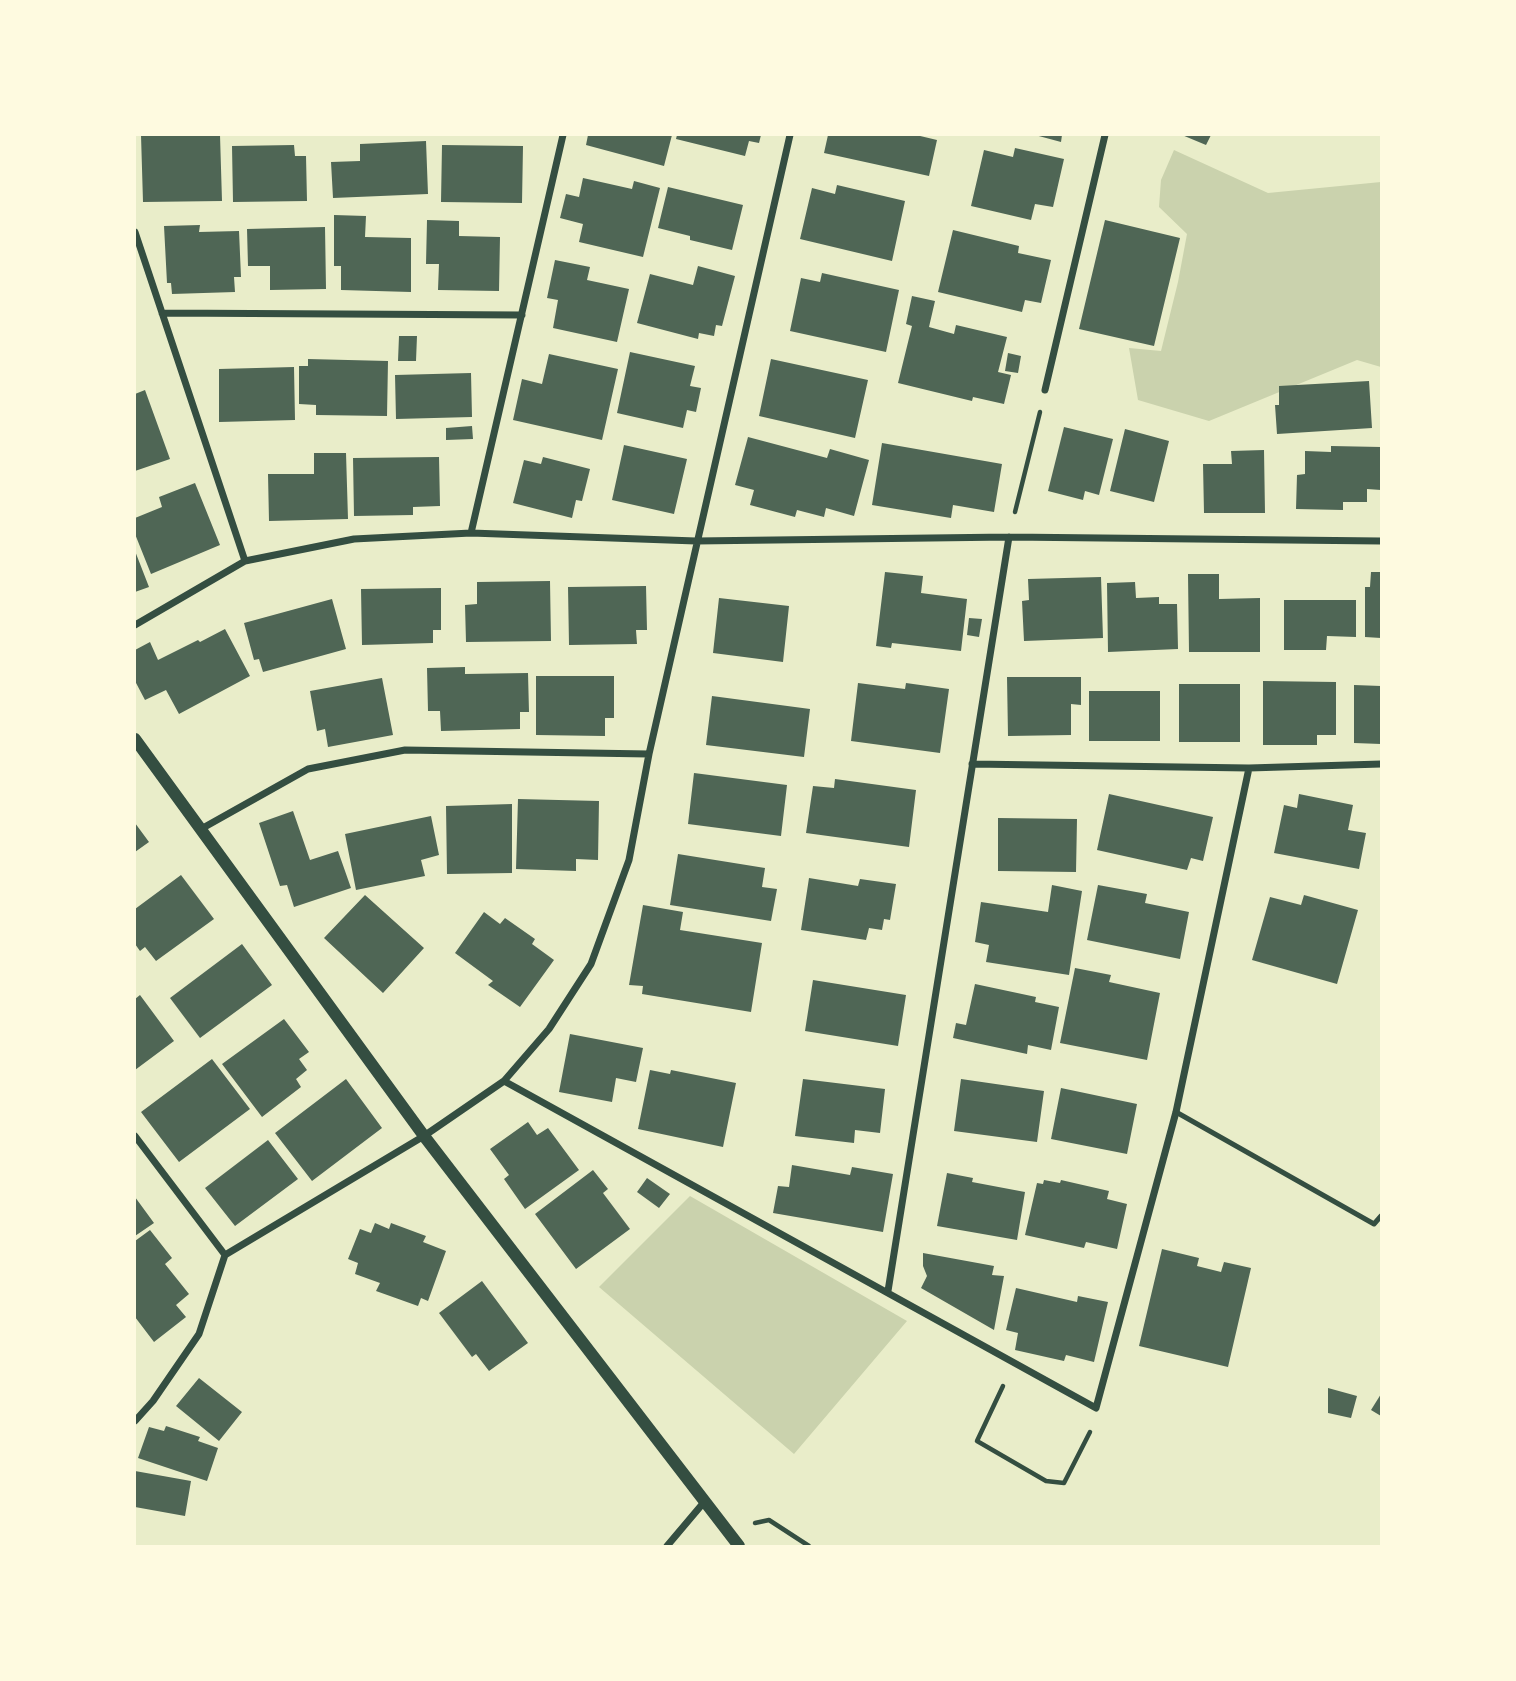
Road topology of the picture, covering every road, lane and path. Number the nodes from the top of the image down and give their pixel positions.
1 (563, 135) edge
2 (790, 135) edge
3 (1105, 135) edge
4 (135, 232) edge
5 (162, 313) junction
6 (522, 315) junction
7 (1045, 390) joint
8 (471, 533) junction
9 (1009, 537) junction
10 (696, 541) junction
11 (1381, 541) edge
12 (245, 561) junction
13 (135, 625) edge
14 (135, 739) edge
15 (649, 754) junction
16 (972, 764) junction
17 (1381, 764) edge
18 (1249, 768) junction
19 (201, 829) junction
20 (504, 1081) junction
21 (1177, 1112) junction
22 (135, 1136) edge
23 (424, 1136) junction
24 (1381, 1216) edge
25 (225, 1255) junction
26 (888, 1291) junction
27 (1013, 1361) junction
28 (1096, 1408) junction
29 (135, 1421) edge
30 (705, 1501) junction
31 (728, 1531) junction
32 (667, 1546) edge
33 (739, 1546) edge
34 (808, 1546) edge

1 - 6 street
2 - 10 street
3 - 7 street
4 - 5 street
5 - 6 street
5 - 12 street
6 - 8 street
7 - 9 path
8 - 10 street
8 - 12 street
9 - 10 street
9 - 11 street
9 - 16 street
10 - 15 street
12 - 13 street
14 - 19 street
15 - 19 street
15 - 20 street
16 - 18 street
16 - 26 street
17 - 18 street
18 - 21 street
19 - 23 street
20 - 23 street
20 - 26 street
21 - 24 lane
21 - 28 street
22 - 25 street
23 - 25 street
23 - 30 street
25 - 29 street
26 - 27 street
27 - 28 street
27 - 28 path
30 - 31 street
30 - 32 street
31 - 33 street
31 - 34 path

